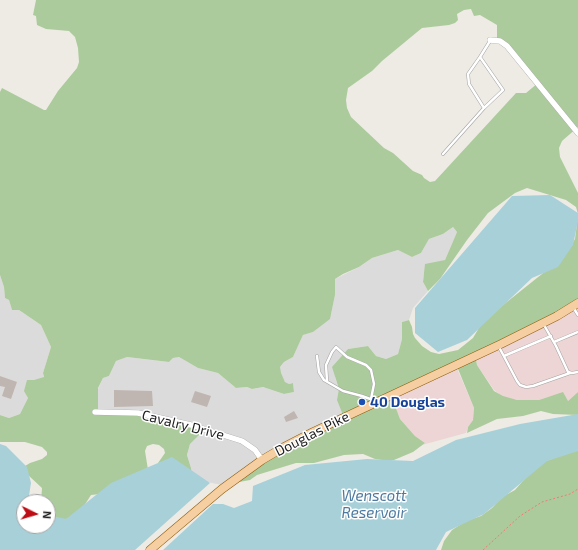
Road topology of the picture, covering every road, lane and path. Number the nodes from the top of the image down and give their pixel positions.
1 (490, 40) joint
2 (480, 57) junction
3 (484, 108) junction
4 (578, 133) edge
5 (443, 154) dead end
6 (575, 305) edge
7 (578, 315) edge
8 (543, 322) junction
9 (578, 332) edge
10 (551, 336) junction
11 (554, 342) junction
12 (498, 345) junction
13 (317, 356) dead end
14 (504, 356) junction
15 (578, 372) edge
16 (570, 373) junction
17 (327, 381) junction
18 (374, 400) junction
19 (95, 412) dead end
20 (262, 460) junction
21 (578, 489) edge
22 (150, 550) edge
23 (483, 550) edge

1 - 2 lane
1 - 4 street
2 - 3 lane
2 - 3 lane
3 - 5 lane
6 - 7 lane
6 - 8 main road, Douglas Pike
8 - 10 lane
8 - 12 main road, Douglas Pike
9 - 11 lane
10 - 11 lane
10 - 14 lane
11 - 16 lane
12 - 14 lane
12 - 18 main road, Douglas Pike
13 - 17 lane
14 - 16 lane
15 - 16 lane
17 - 18 lane
17 - 18 lane
18 - 20 main road, Douglas Pike
19 - 20 street, Cavalry Drive
20 - 22 main road, Douglas Pike
21 - 23 path

